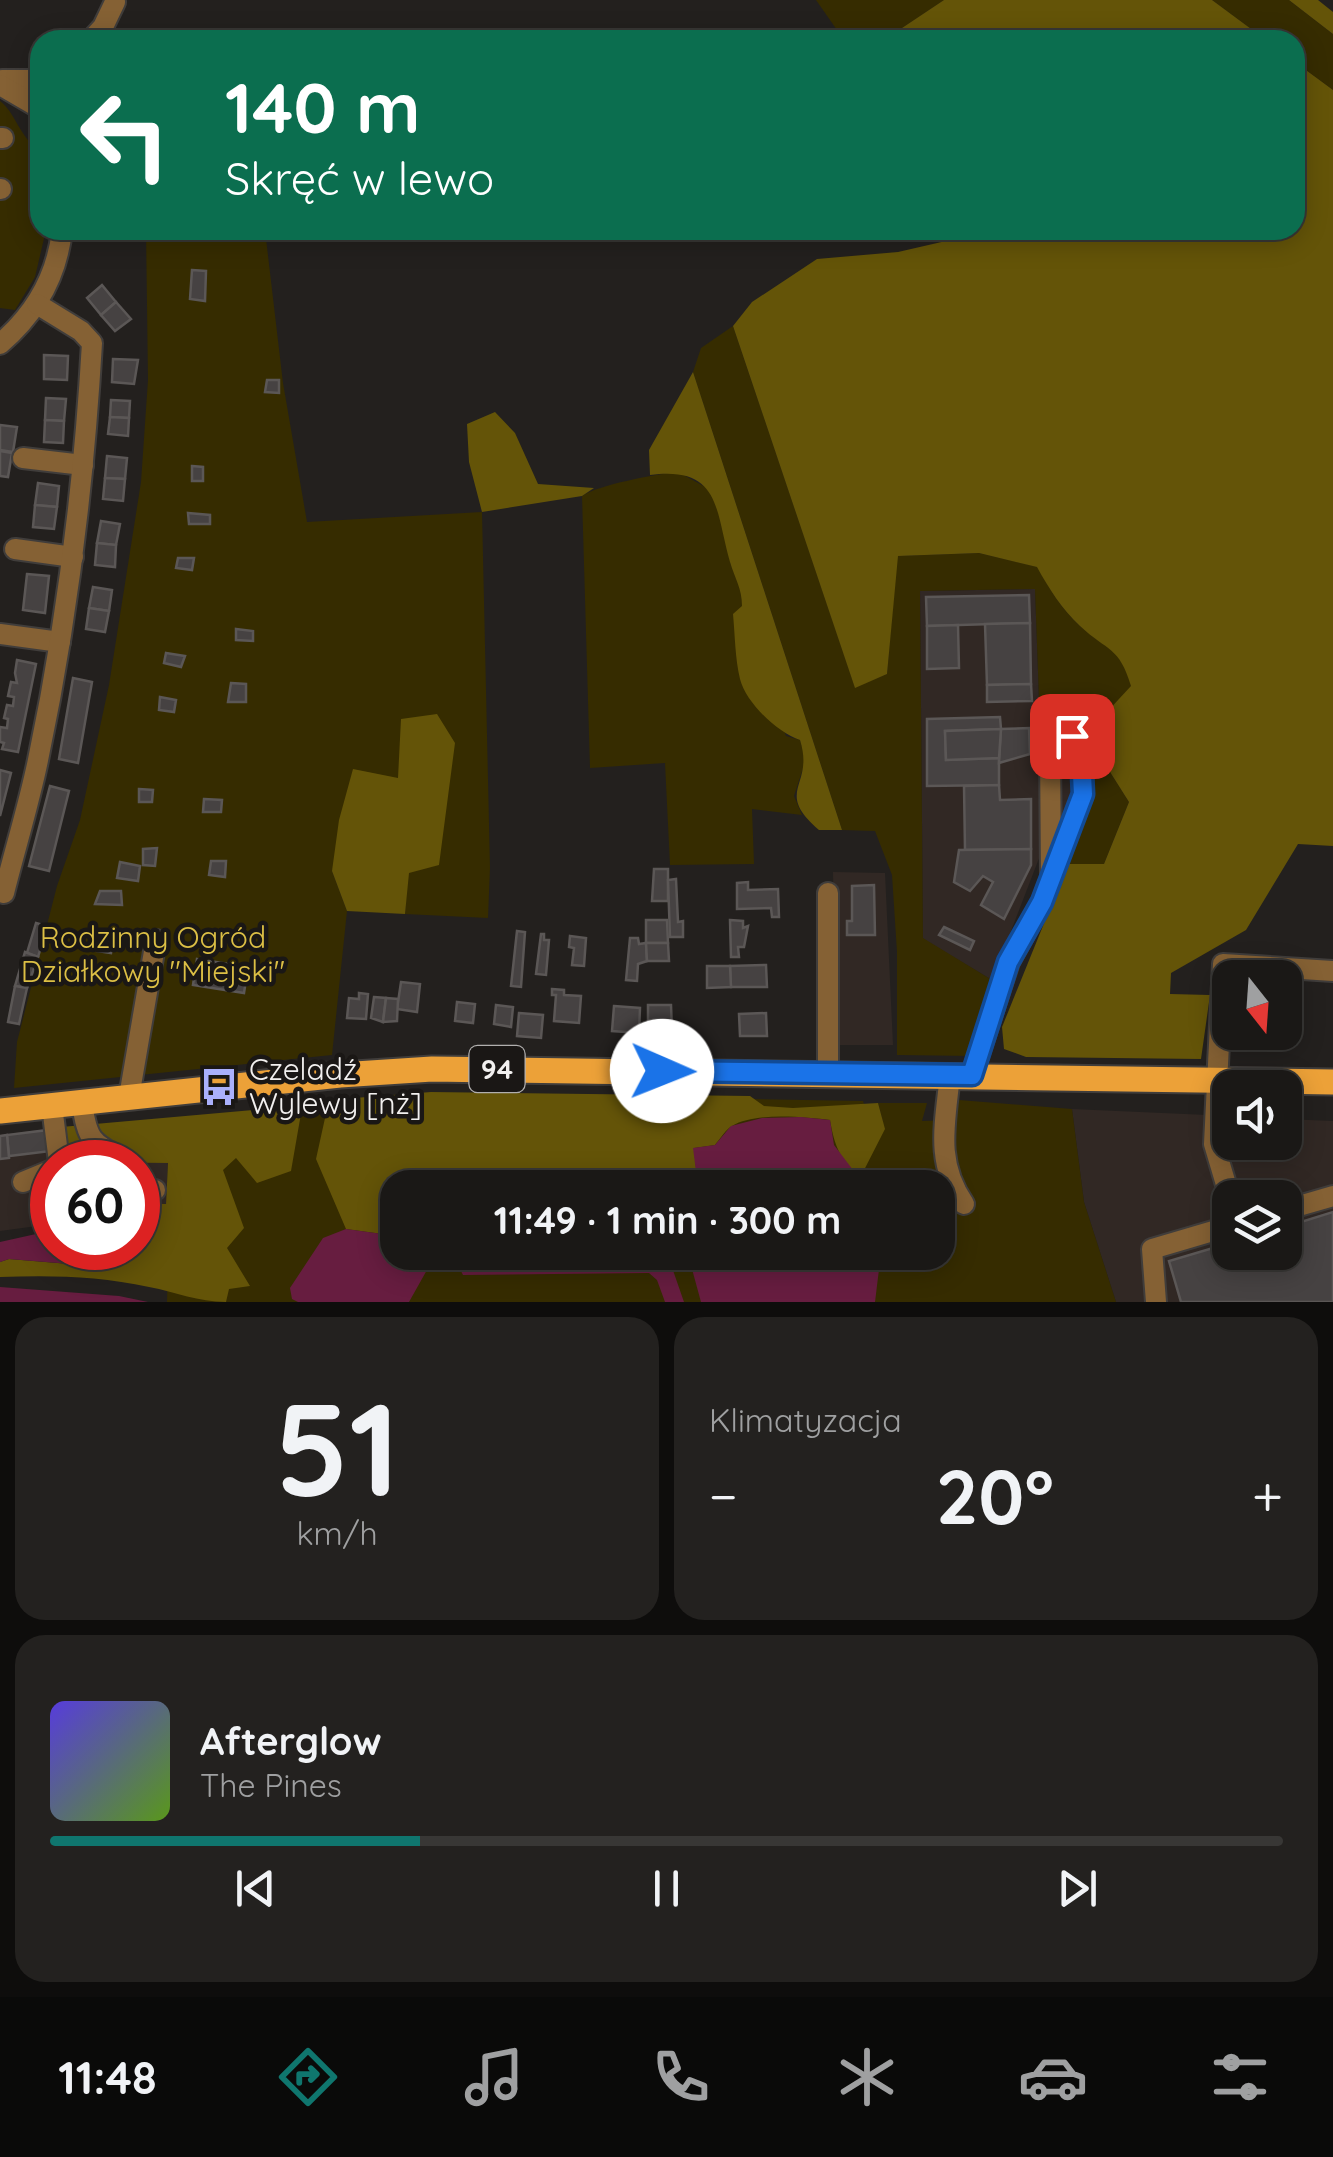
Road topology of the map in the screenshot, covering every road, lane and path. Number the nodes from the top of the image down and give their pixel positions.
1 (115, 2) edge
2 (102, 30) edge
3 (0, 82) edge
4 (30, 93) edge
5 (60, 240) edge
6 (36, 304) junction
7 (0, 344) edge
8 (23, 458) dead end
9 (84, 465) junction
10 (15, 549) dead end
11 (73, 557) junction
12 (0, 634) edge
13 (60, 642) junction
14 (1052, 877) junction
15 (828, 892) dead end
16 (4, 893) dead end
17 (156, 940) dead end
18 (1333, 971) edge
19 (1218, 1070) edge
20 (828, 1073) junction
21 (973, 1075) junction
22 (1212, 1079) edge
23 (1302, 1081) edge
24 (1333, 1082) edge
25 (129, 1097) junction
26 (82, 1102) junction
27 (52, 1106) junction
28 (0, 1112) edge
29 (56, 1140) edge
30 (91, 1140) edge
31 (30, 1179) edge
32 (23, 1182) dead end
33 (1333, 1196) edge
34 (964, 1204) dead end
35 (1302, 1205) edge
36 (1212, 1231) edge
37 (1156, 1302) edge

1 - 2 street
3 - 4 street
5 - 6 street
6 - 7 street
6 - 9 street
8 - 9 street
9 - 11 street
10 - 11 street
11 - 13 street
12 - 13 street
13 - 16 street
14 - 14 street
14 - 21 street
15 - 20 street
17 - 25 street
18 - 19 street
20 - 21 main road, 94
20 - 25 main road, 94
21 - 22 main road, 94
21 - 34 street
23 - 24 main road, 94
25 - 26 main road, 94
26 - 27 main road, 94
26 - 30 street
27 - 28 main road, 94
27 - 29 street
31 - 32 street
33 - 35 street
36 - 37 street

